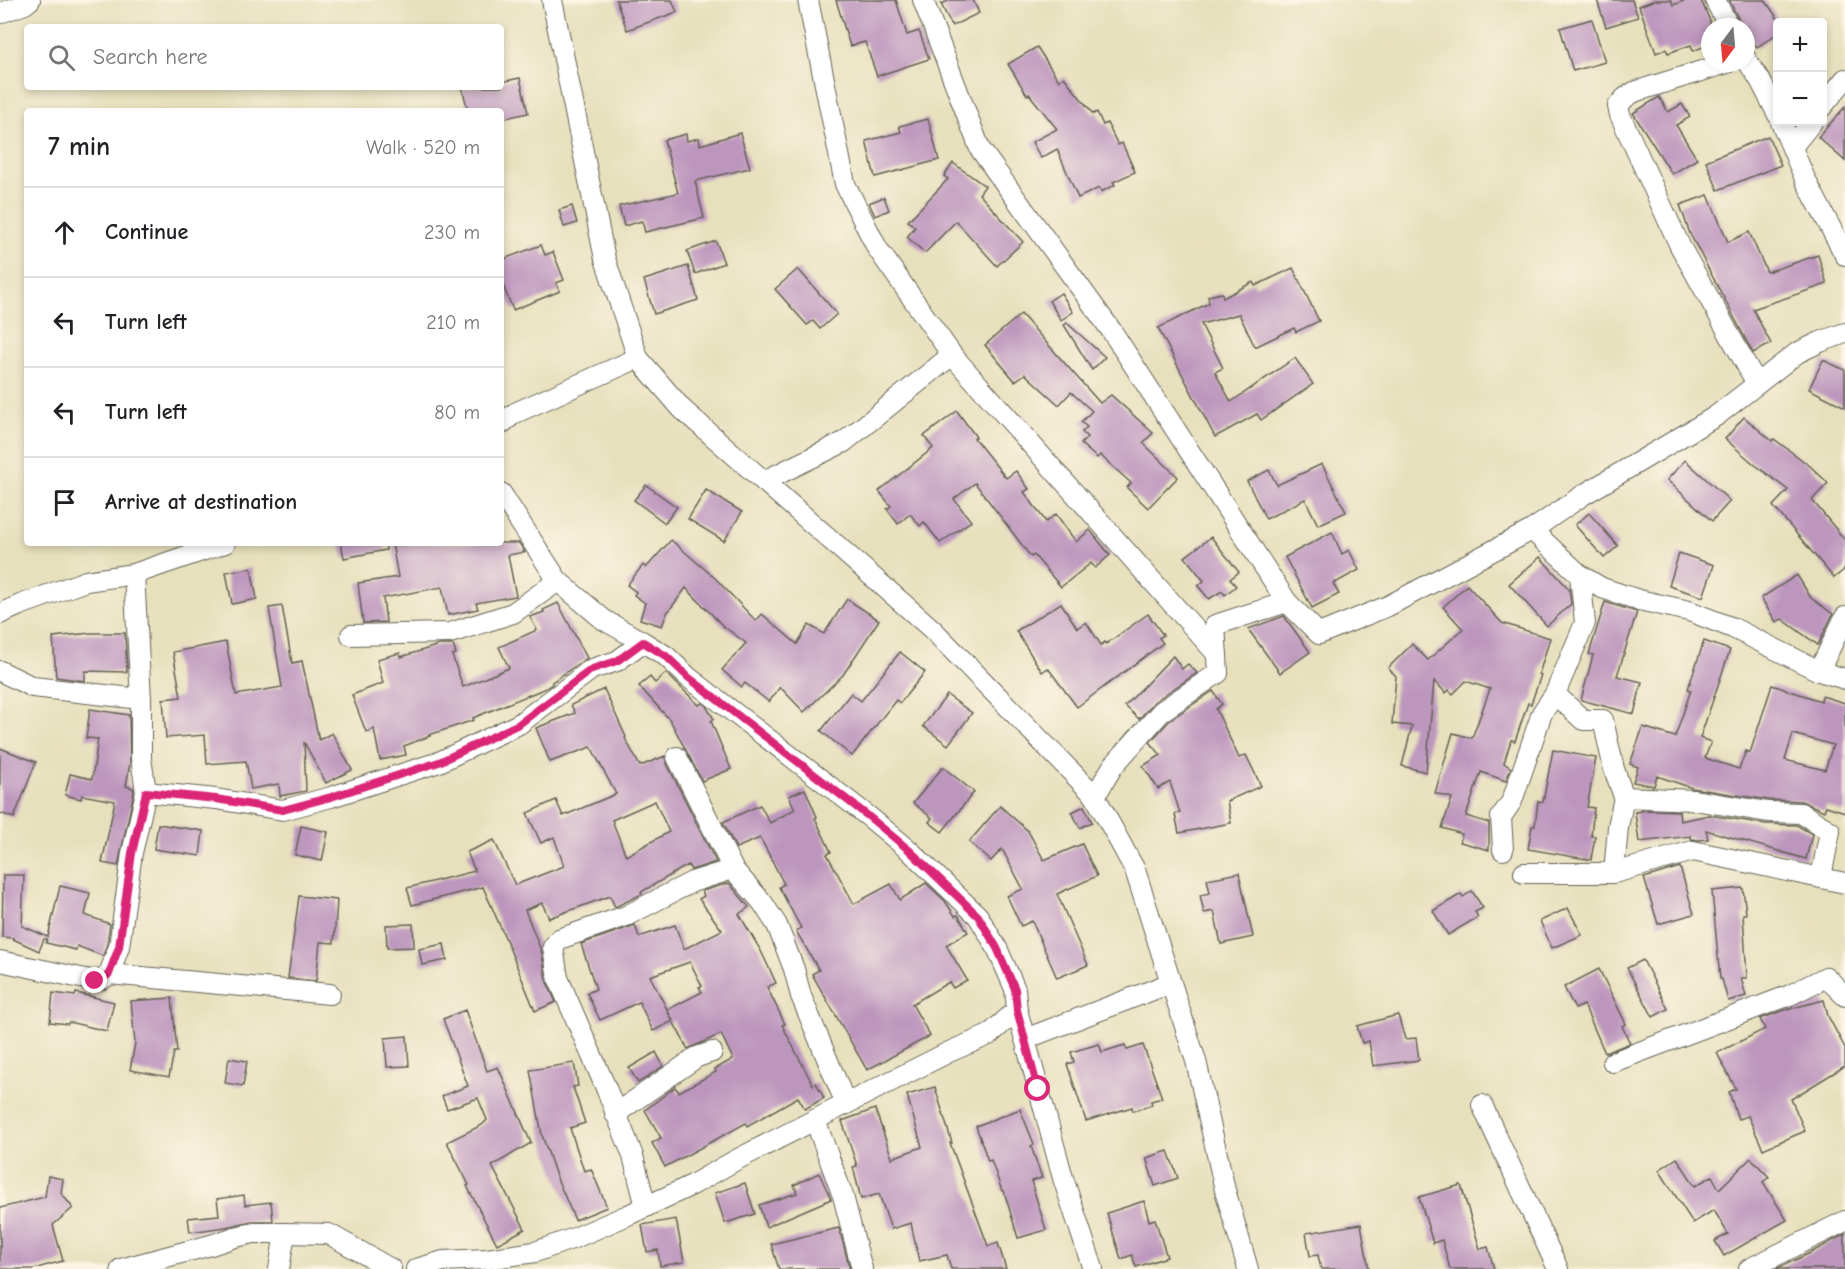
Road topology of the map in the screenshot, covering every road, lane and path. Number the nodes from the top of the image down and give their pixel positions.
1 (30, 0) edge
2 (552, 0) edge
3 (808, 0) edge
4 (923, 0) edge
5 (1715, 0) edge
6 (0, 13) edge
7 (1724, 18) edge
8 (1701, 71) edge
9 (1755, 72) edge
10 (1845, 79) edge
11 (1827, 102) edge
12 (1773, 105) edge
13 (1783, 126) edge
14 (1809, 126) edge
15 (1792, 147) junction
16 (1845, 255) edge
17 (1845, 333) edge
18 (952, 355) junction
19 (638, 358) junction
20 (1757, 384) junction
21 (504, 422) edge
22 (764, 481) junction
23 (504, 498) edge
24 (1532, 530) junction
25 (216, 546) edge
26 (134, 574) junction
27 (1580, 575) junction
28 (558, 581) junction
29 (1287, 602) junction
30 (0, 614) edge
31 (1845, 617) edge
32 (351, 635) dead end
33 (643, 642) junction
34 (1217, 654) junction
35 (0, 670) edge
36 (1819, 671) junction
37 (1845, 679) edge
38 (1556, 694) junction
39 (141, 699) junction
40 (677, 757) dead end
41 (146, 792) junction
42 (1095, 796) junction
43 (1624, 797) junction
44 (1503, 850) dead end
45 (733, 869) junction
46 (1524, 873) dead end
47 (1614, 873) junction
48 (1821, 877) junction
49 (1845, 883) edge
50 (0, 961) edge
51 (109, 974) junction
52 (1172, 983) junction
53 (330, 994) dead end
54 (1845, 996) edge
55 (1017, 1010) junction
56 (1025, 1040) junction
57 (712, 1052) dead end
58 (1613, 1062) dead end
59 (846, 1104) junction
60 (1482, 1105) dead end
61 (615, 1114) junction
62 (815, 1120) junction
63 (646, 1207) junction
64 (1845, 1221) edge
65 (285, 1233) junction
66 (121, 1269) edge
67 (279, 1269) edge
68 (391, 1269) edge
69 (416, 1269) edge
70 (862, 1269) edge
71 (1093, 1269) edge
72 (1248, 1269) edge
73 (1558, 1269) edge
74 (1749, 1269) edge

1 - 6 street
2 - 19 street
3 - 18 street
4 - 29 street
5 - 7 street
8 - 20 street
9 - 12 street
10 - 11 street
13 - 15 street
14 - 15 street
15 - 16 street
17 - 20 street
18 - 22 street
18 - 34 street
19 - 21 street
19 - 22 street
20 - 24 street
22 - 42 street
23 - 28 street
24 - 27 street
24 - 29 street
25 - 26 street
26 - 30 street
26 - 39 street
27 - 36 street
27 - 38 street
28 - 32 street
28 - 33 street
29 - 34 street
31 - 36 street
33 - 41 street
33 - 55 street
34 - 42 street
35 - 39 street
36 - 37 street
38 - 43 street
38 - 44 street
39 - 41 street
40 - 45 street
41 - 51 street
42 - 52 street
43 - 47 street
43 - 48 street
45 - 59 street
45 - 61 street
46 - 47 street
47 - 48 street
48 - 49 street
50 - 51 street
51 - 53 street
52 - 56 street
52 - 72 street
54 - 58 street
55 - 56 street
55 - 59 street
56 - 71 street
57 - 61 street
59 - 62 street
60 - 73 street
61 - 63 street
62 - 63 street
62 - 70 street
63 - 69 street
64 - 74 street
65 - 66 street
65 - 67 street
65 - 68 street

